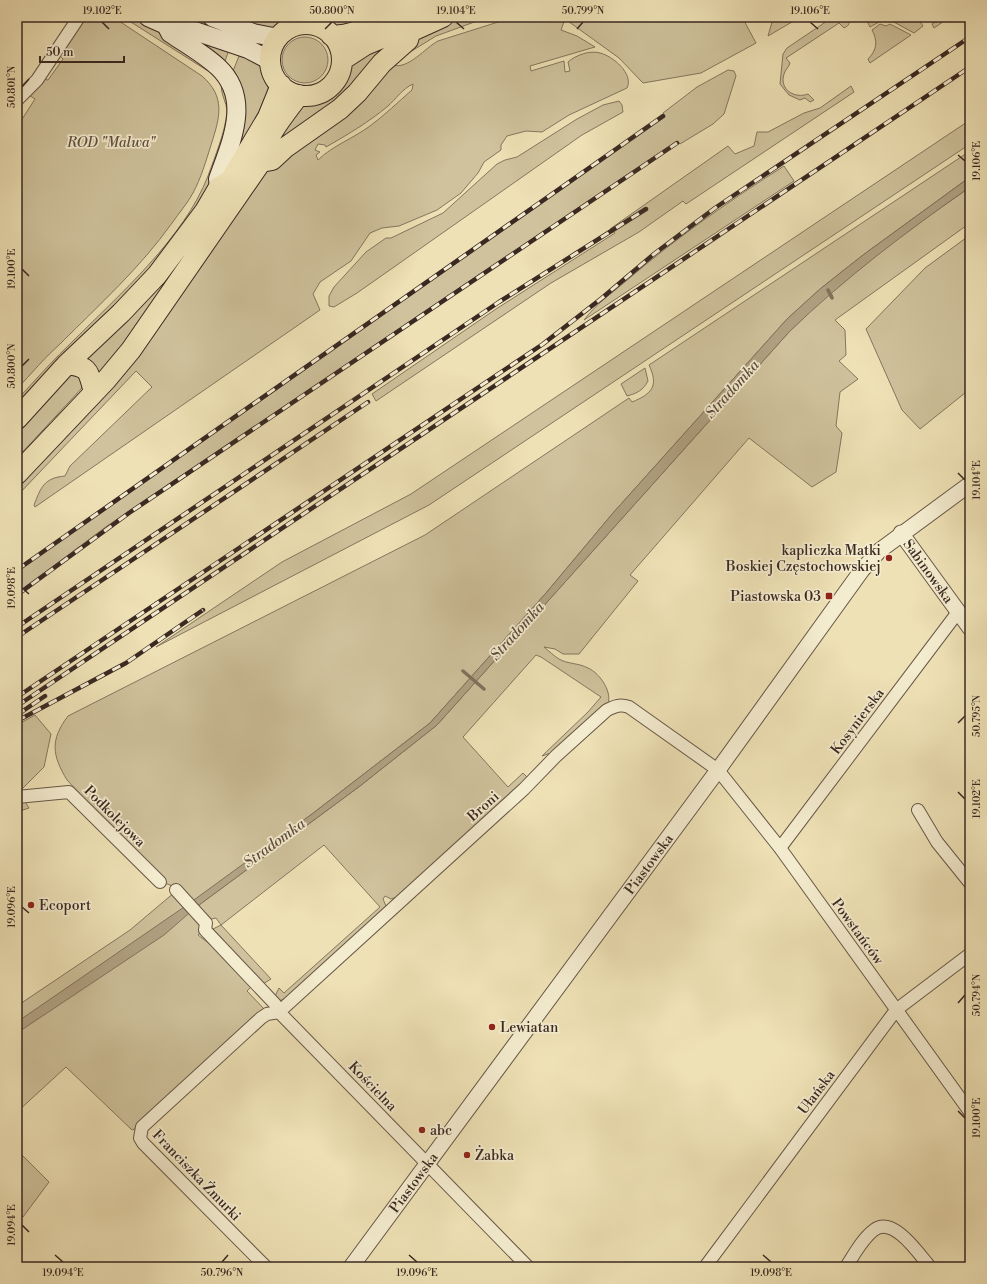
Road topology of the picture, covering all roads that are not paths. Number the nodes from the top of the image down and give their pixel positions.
1 (80, 17) edge
2 (148, 17) edge
3 (212, 17) edge
4 (389, 17) edge
5 (443, 17) edge
6 (166, 26) junction
7 (410, 32) junction
8 (331, 35) junction
9 (278, 38) junction
10 (342, 60) junction
11 (271, 62) junction
12 (281, 85) junction
13 (299, 95) junction
14 (17, 100) edge
15 (261, 162) junction
16 (219, 187) junction
17 (68, 364) junction
18 (94, 392) junction
19 (17, 419) edge
20 (17, 474) edge
21 (970, 484) edge
22 (901, 533) junction
23 (958, 612) junction
24 (970, 628) edge
25 (718, 770) junction
26 (17, 797) edge
27 (918, 810) dead end
28 (780, 848) junction
29 (160, 882) dead end
30 (970, 883) edge
31 (176, 890) dead end
32 (970, 954) edge
33 (896, 1010) junction
34 (279, 1012) junction
35 (970, 1112) edge
36 (427, 1162) junction
37 (266, 1267) edge
38 (351, 1267) edge
39 (528, 1267) edge
40 (705, 1267) edge
41 (846, 1267) edge
42 (930, 1267) edge

1 - 14 street
2 - 6 main road
3 - 9 main road
4 - 8 main road
5 - 7 main road
6 - 11 main road
6 - 16 main road
7 - 10 main road
7 - 15 main road
8 - 9 main road
8 - 10 main road
9 - 11 main road
10 - 13 main road
11 - 12 main road
12 - 13 main road
12 - 16 main road
13 - 15 main road
15 - 18 main road
16 - 17 main road
17 - 18 main road
17 - 19 main road
18 - 20 main road
21 - 22 street, Piastowska
22 - 23 street, Sabinowska
22 - 25 street, Piastowska
23 - 24 street, Sabinowska
23 - 28 street, Kosynierska
25 - 28 street, Powstańców
25 - 34 street, Broni
25 - 36 street, Piastowska
26 - 29 street, Podkolejowa
27 - 30 street
28 - 33 street, Powstańców
31 - 34 street, Kościelna
32 - 33 street, Ułańska
33 - 35 street, Powstańców
33 - 40 street, Ułańska
34 - 36 street, Kościelna
34 - 37 street, Franciszka Żmurki
36 - 38 street, Piastowska
36 - 39 street, Kościelna
41 - 42 street

